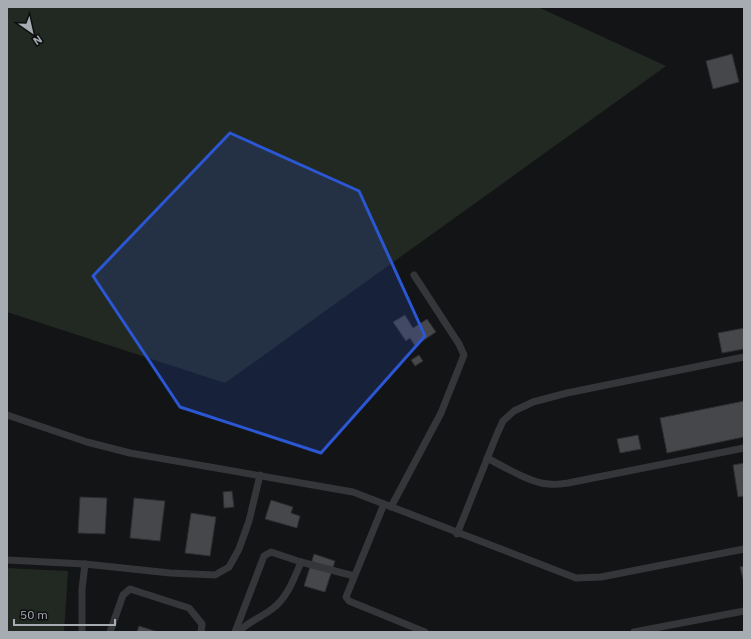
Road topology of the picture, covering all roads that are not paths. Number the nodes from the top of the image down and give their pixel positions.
1 (414, 275) dead end
2 (744, 357) edge
3 (7, 415) edge
4 (744, 448) edge
5 (487, 458) junction
6 (260, 475) junction
7 (387, 506) junction
8 (457, 534) junction
9 (744, 549) edge
10 (7, 560) edge
11 (301, 562) junction
12 (85, 564) junction
13 (354, 576) junction
14 (744, 611) edge
15 (82, 632) edge
16 (110, 632) edge
17 (201, 632) edge
18 (235, 632) edge
19 (238, 632) edge
20 (425, 632) edge
21 (634, 632) edge

1 - 7 lane
2 - 5 lane
3 - 6 lane
4 - 5 lane
5 - 8 lane
6 - 7 lane
6 - 12 lane
7 - 8 lane
7 - 13 lane
8 - 9 lane
10 - 12 lane
11 - 13 lane
11 - 18 lane
11 - 19 lane
12 - 15 lane
13 - 20 lane
14 - 21 lane
16 - 17 lane

